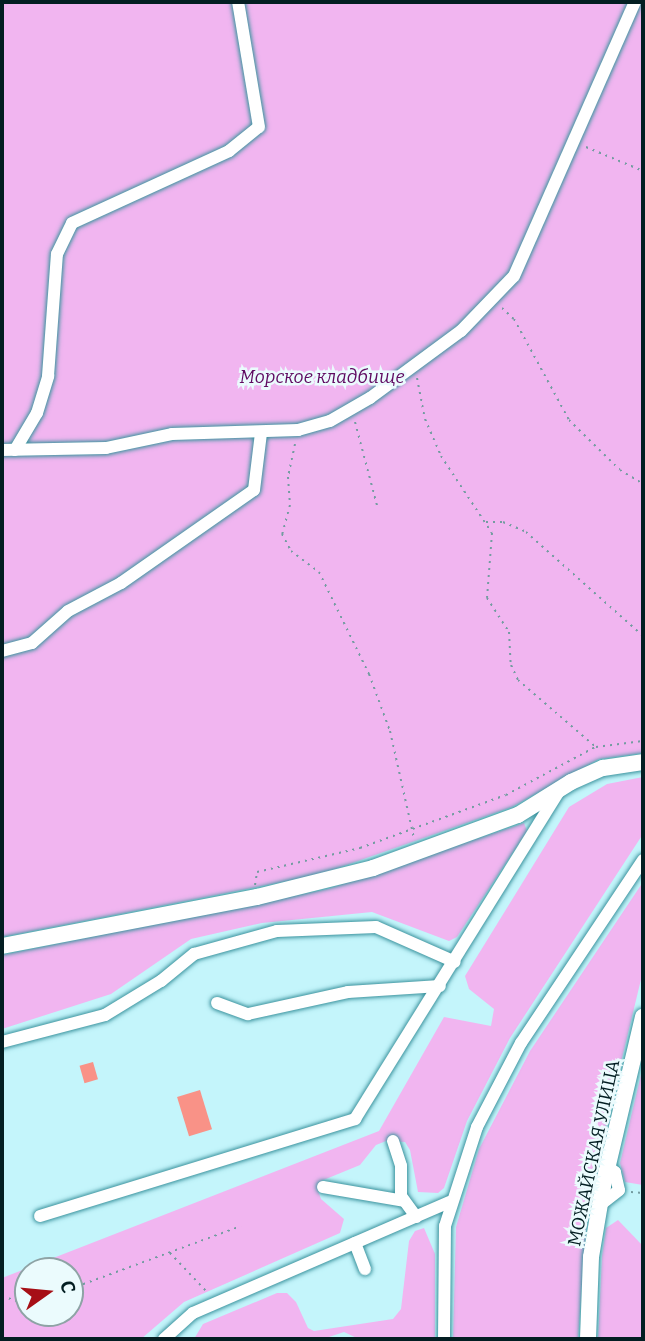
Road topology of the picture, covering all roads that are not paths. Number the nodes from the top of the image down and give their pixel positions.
1 (238, 2) edge
2 (635, 2) edge
3 (261, 433) junction
4 (8, 450) edge
5 (2, 651) edge
6 (643, 762) edge
7 (559, 790) junction
8 (643, 860) edge
9 (2, 946) edge
10 (455, 962) junction
11 (440, 986) junction
12 (217, 1003) dead end
13 (643, 1017) edge
14 (2, 1042) edge
15 (393, 1141) dead end
16 (323, 1187) dead end
17 (404, 1201) junction
18 (450, 1202) junction
19 (40, 1216) dead end
20 (416, 1217) junction
21 (355, 1243) junction
22 (365, 1269) dead end
23 (164, 1339) edge
24 (444, 1339) edge
25 (588, 1339) edge

1 - 4 street
2 - 3 street
3 - 4 street
3 - 5 street
6 - 7 main road
7 - 9 main road
7 - 10 street
8 - 18 street
10 - 11 street
10 - 14 street
11 - 12 street
11 - 19 street
13 - 25 main road, МОЖАЙСКАЯ УЛИЦА
15 - 17 street
16 - 17 street
17 - 20 street
18 - 20 street
18 - 24 street
20 - 21 street
21 - 22 street
21 - 23 street

